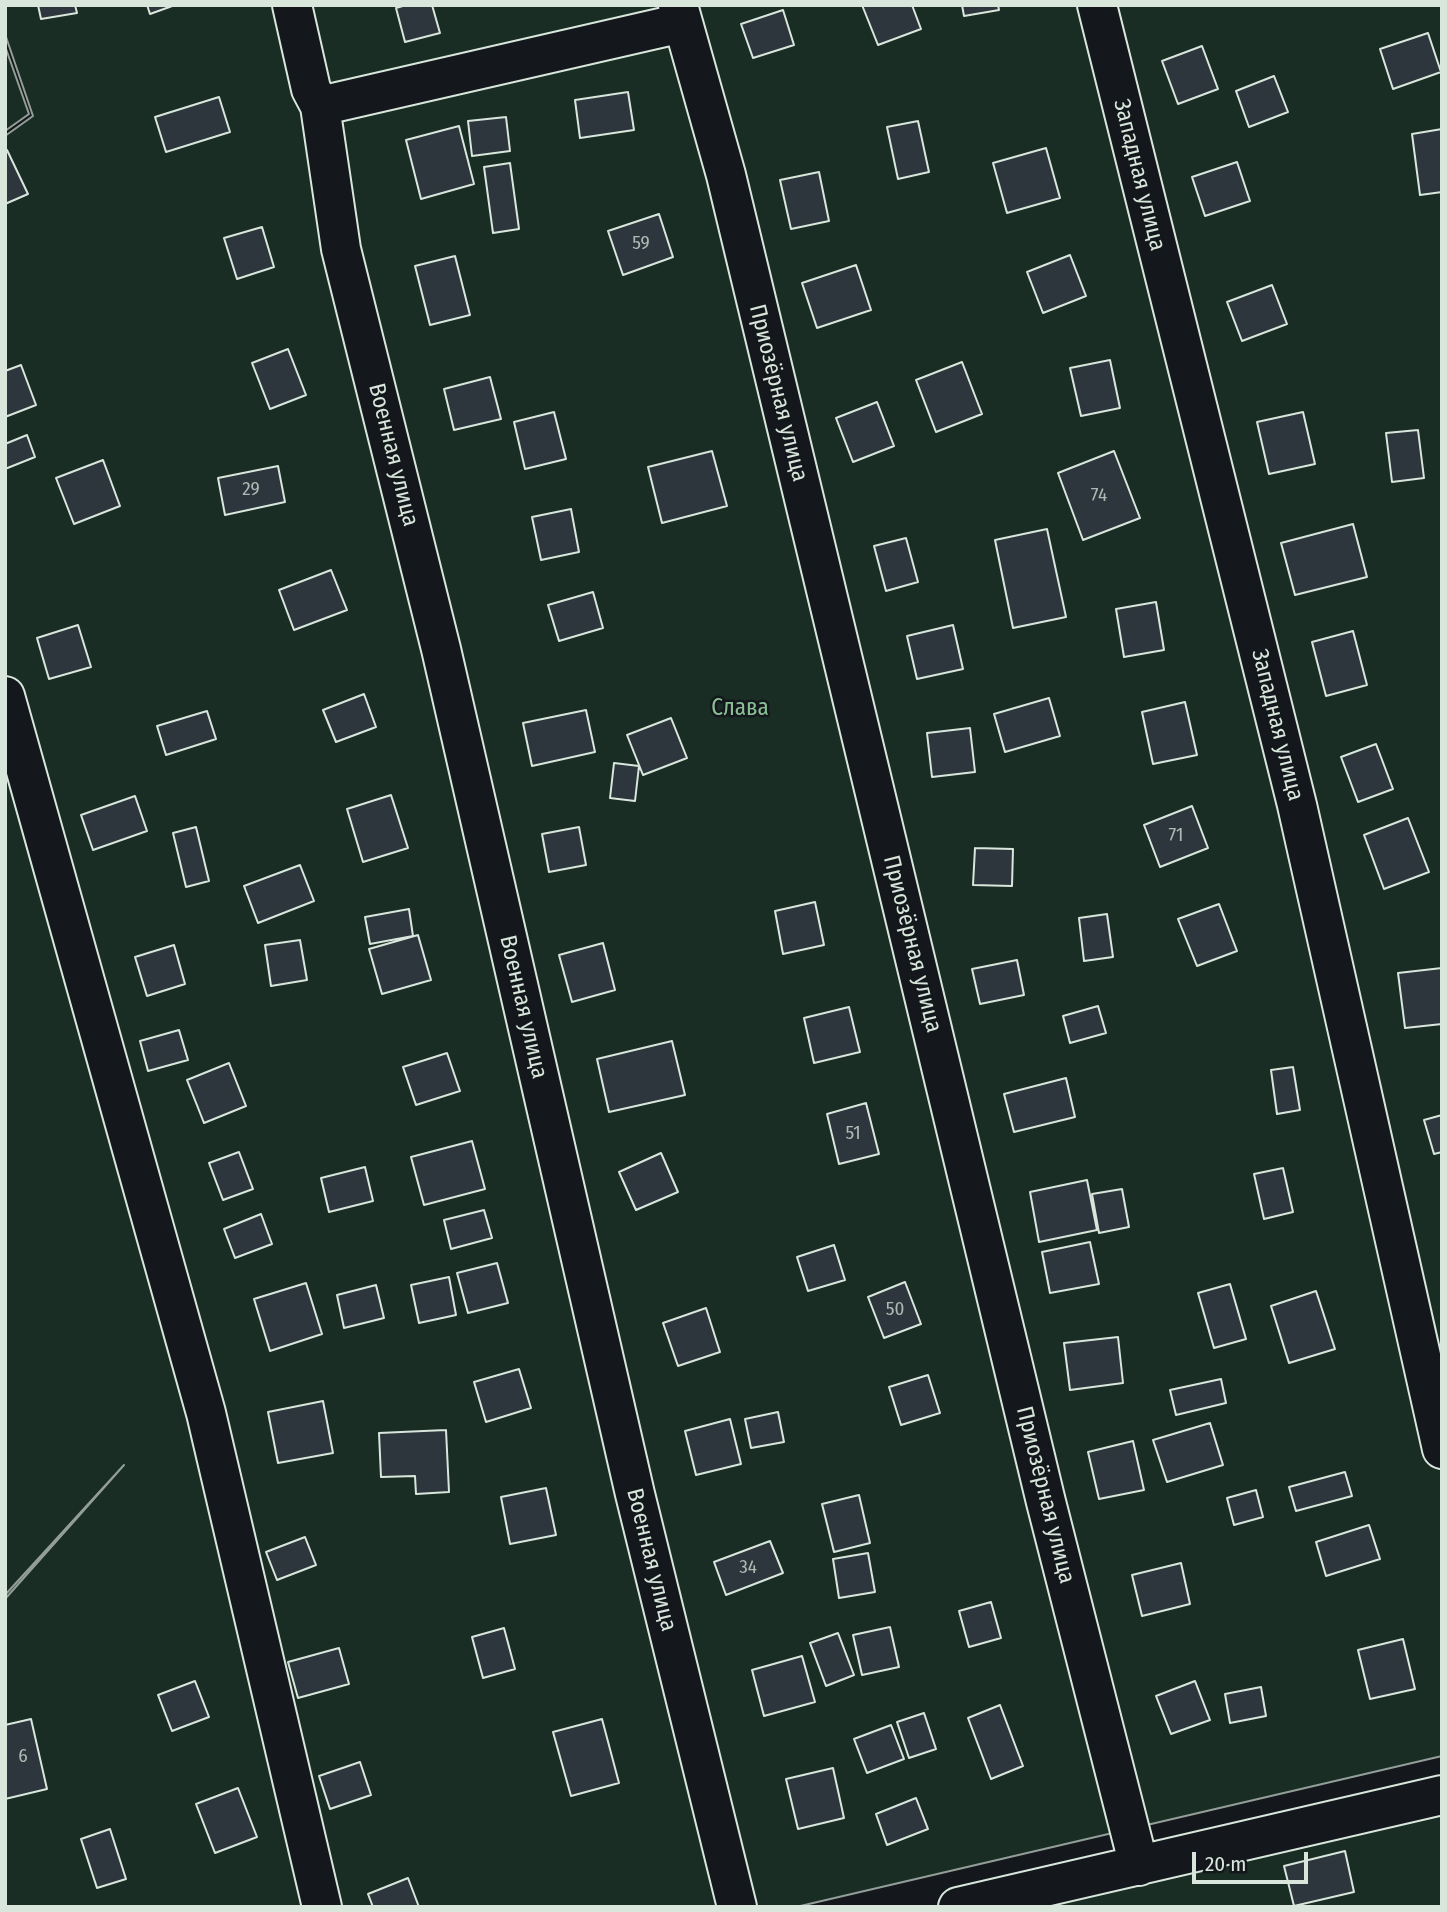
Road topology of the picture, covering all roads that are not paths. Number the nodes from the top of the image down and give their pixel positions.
1 (292, 5) edge
2 (1097, 5) edge
3 (680, 14) edge
4 (320, 106) junction
5 (5, 696) edge
6 (1442, 1449) edge
7 (1442, 1795) edge
8 (1139, 1866) junction
9 (1104, 1891) edge
10 (322, 1907) edge
11 (737, 1907) edge
12 (958, 1907) edge

1 - 4 street, Военная улица
2 - 6 street, Западная улица
3 - 4 street
3 - 8 street, Приозёрная улица
4 - 11 street, Военная улица
5 - 10 street
7 - 8 street
8 - 9 street
9 - 12 street

